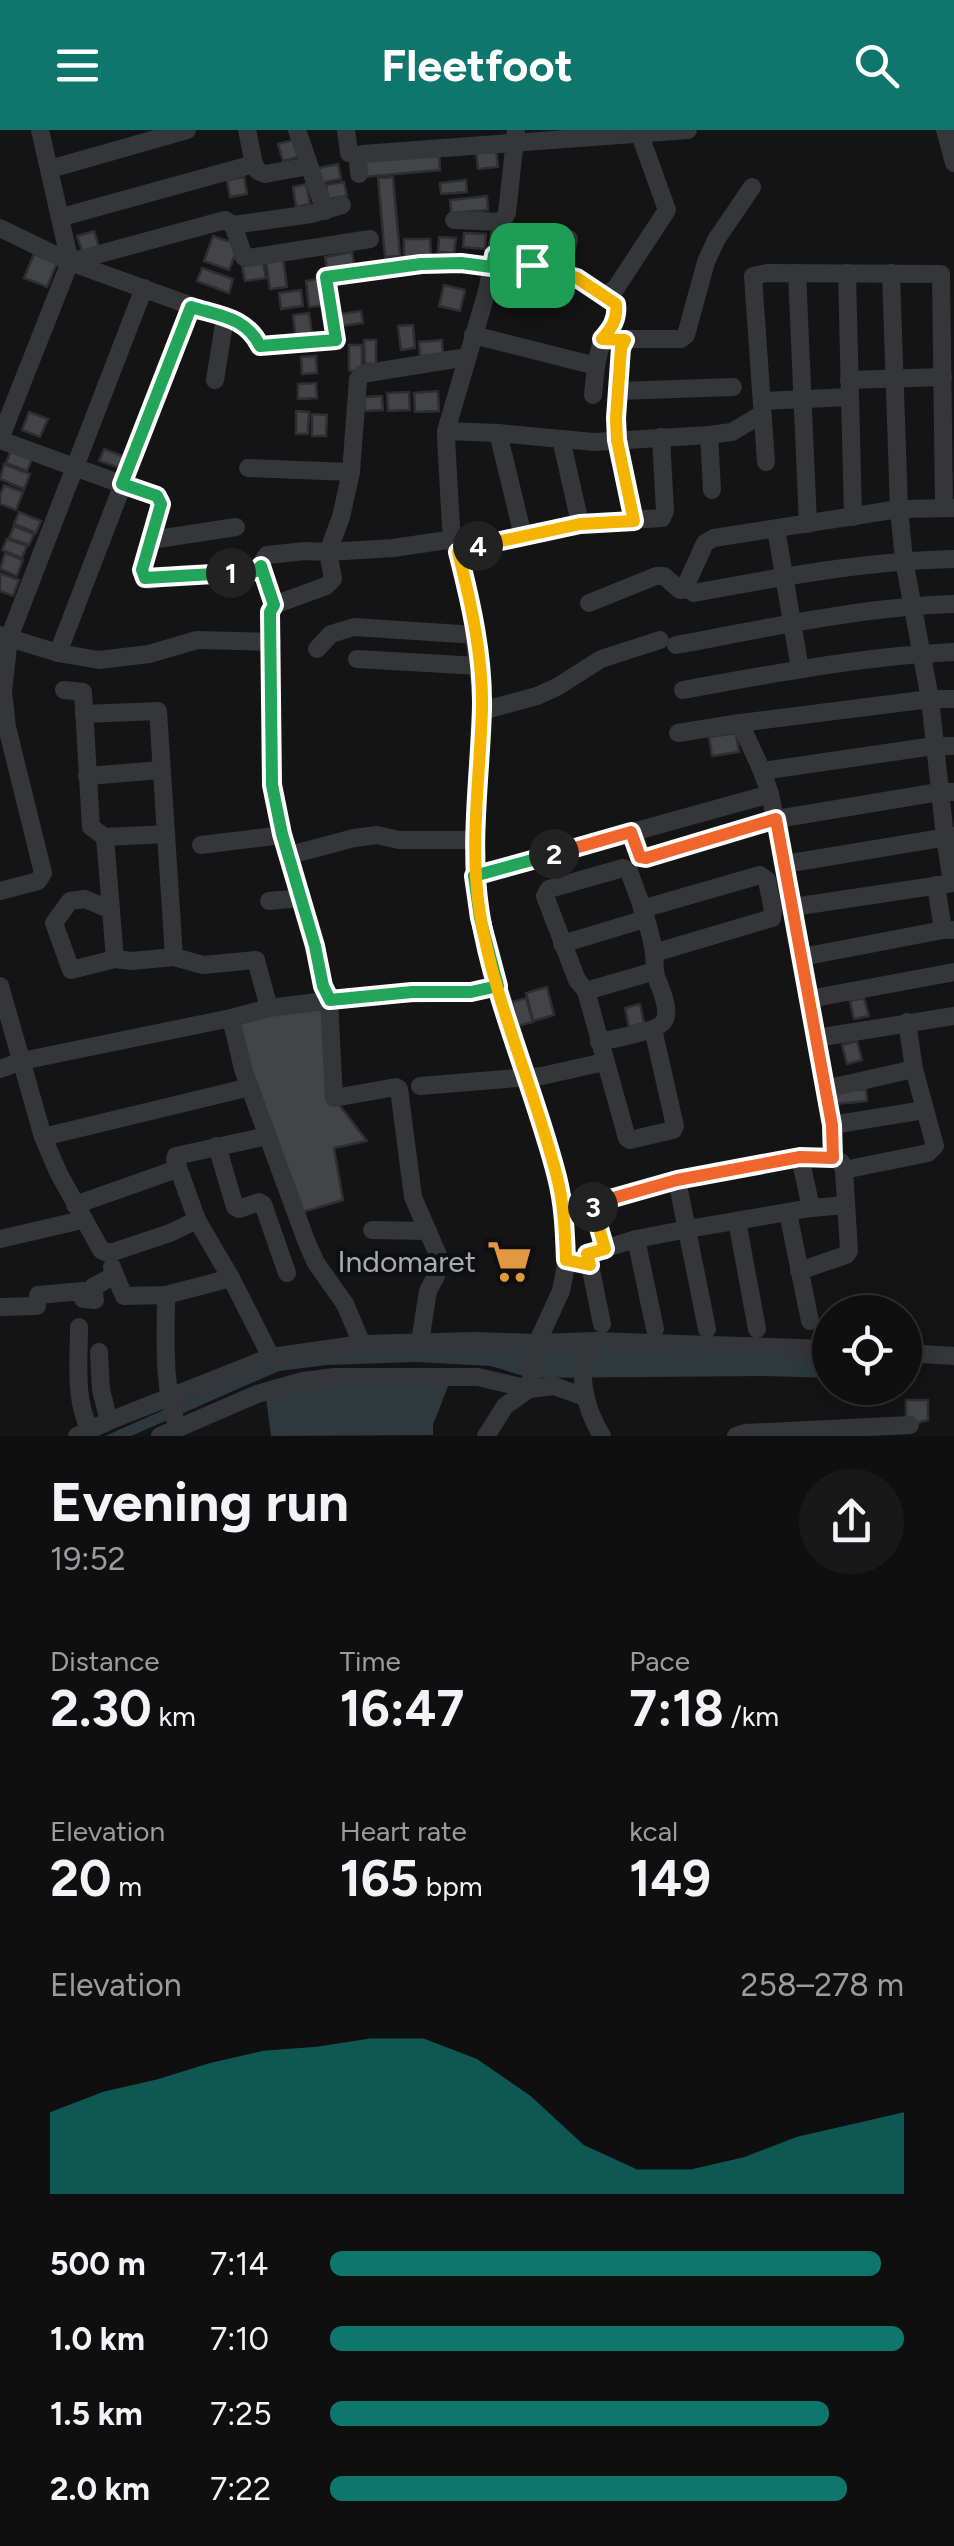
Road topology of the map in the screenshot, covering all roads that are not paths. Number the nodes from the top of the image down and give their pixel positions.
1 (40, 130) edge
2 (188, 130) edge
3 (247, 130) edge
4 (297, 130) edge
5 (346, 130) edge
6 (688, 130) edge
7 (945, 130) edge
8 (648, 133) edge
9 (516, 136) edge
10 (349, 153) dead end
11 (954, 163) edge
12 (254, 164) junction
13 (309, 166) junction
14 (50, 169) junction
15 (359, 174) dead end
16 (752, 187) dead end
17 (62, 218) junction
18 (454, 220) dead end
19 (233, 225) junction
20 (501, 226) junction
21 (4, 230) edge
22 (370, 240) dead end
23 (0, 252) edge
24 (493, 261) junction
25 (70, 262) junction
26 (561, 272) junction
27 (797, 273) junction
28 (847, 273) junction
29 (891, 273) junction
30 (144, 288) junction
31 (604, 296) junction
32 (191, 307) junction
33 (225, 318) junction
34 (473, 335) junction
35 (602, 339) junction
36 (625, 340) junction
37 (467, 357) junction
38 (596, 366) junction
39 (942, 378) junction
40 (894, 379) junction
41 (215, 380) dead end
42 (732, 387) dead end
43 (850, 389) junction
44 (618, 391) junction
45 (593, 396) dead end
46 (803, 399) junction
47 (762, 408) junction
48 (446, 431) junction
49 (498, 433) junction
50 (661, 436) junction
51 (709, 436) junction
52 (561, 439) junction
53 (0, 440) edge
54 (617, 440) junction
55 (766, 462) dead end
56 (75, 466) junction
57 (248, 468) dead end
58 (351, 472) junction
59 (122, 484) junction
60 (712, 490) dead end
61 (949, 508) edge
62 (899, 509) junction
63 (853, 517) junction
64 (662, 518) junction
65 (684, 520) dead end
66 (634, 521) junction
67 (580, 524) junction
68 (808, 524) junction
69 (236, 527) dead end
70 (776, 529) junction
71 (523, 536) junction
72 (151, 540) junction
73 (456, 545) junction
74 (328, 552) junction
75 (954, 559) edge
76 (904, 560) junction
77 (261, 566) junction
78 (784, 576) junction
79 (688, 589) junction
80 (589, 603) dead end
81 (954, 604) edge
82 (274, 605) junction
83 (914, 606) junction
84 (792, 624) junction
85 (476, 636) junction
86 (4, 637) edge
87 (272, 642) junction
88 (317, 650) dead end
89 (954, 652) edge
90 (921, 653) junction
91 (58, 654) junction
92 (357, 659) dead end
93 (478, 666) junction
94 (800, 668) junction
95 (64, 690) dead end
96 (683, 690) dead end
97 (930, 699) junction
98 (954, 699) edge
99 (482, 711) junction
100 (84, 714) junction
101 (740, 723) junction
102 (678, 734) dead end
103 (934, 746) junction
104 (954, 746) edge
105 (8, 766) edge
106 (161, 770) junction
107 (762, 770) junction
108 (87, 776) junction
109 (947, 792) edge
110 (770, 794) junction
111 (776, 819) junction
112 (631, 832) junction
113 (166, 834) junction
114 (282, 834) junction
115 (104, 837) junction
116 (949, 837) edge
117 (474, 840) junction
118 (201, 846) dead end
119 (290, 854) junction
120 (784, 864) junction
121 (474, 876) junction
122 (948, 883) edge
123 (0, 891) edge
124 (301, 898) junction
125 (269, 901) dead end
126 (793, 907) junction
127 (110, 910) junction
128 (643, 914) junction
129 (948, 930) edge
130 (562, 944) junction
131 (174, 957) junction
132 (802, 957) junction
133 (115, 958) junction
134 (654, 962) junction
135 (954, 972) edge
136 (0, 986) edge
137 (498, 986) junction
138 (586, 991) junction
139 (810, 999) junction
140 (330, 1000) junction
141 (270, 1008) junction
142 (954, 1016) edge
143 (232, 1018) junction
144 (907, 1022) junction
145 (653, 1028) junction
146 (816, 1038) junction
147 (599, 1042) junction
148 (22, 1061) junction
149 (604, 1062) junction
150 (0, 1069) edge
151 (914, 1069) junction
152 (527, 1077) junction
153 (420, 1086) dead end
154 (250, 1087) junction
155 (826, 1089) junction
156 (924, 1110) junction
157 (832, 1125) junction
158 (267, 1136) junction
159 (43, 1138) junction
160 (218, 1146) junction
161 (800, 1157) junction
162 (838, 1164) junction
163 (177, 1168) junction
164 (677, 1180) junction
165 (846, 1205) junction
166 (811, 1208) junction
167 (78, 1212) junction
168 (788, 1213) junction
169 (197, 1220) junction
170 (737, 1221) junction
171 (688, 1229) junction
172 (372, 1230) dead end
173 (428, 1230) junction
174 (636, 1238) junction
175 (0, 1239) edge
176 (605, 1249) junction
177 (106, 1252) junction
178 (566, 1260) junction
179 (590, 1265) junction
180 (799, 1271) junction
181 (287, 1273) dead end
182 (115, 1275) junction
183 (231, 1278) junction
184 (166, 1294) junction
185 (0, 1307) edge
186 (810, 1322) dead end
187 (602, 1324) dead end
188 (79, 1328) dead end
189 (656, 1329) dead end
190 (756, 1329) dead end
191 (708, 1330) dead end
192 (420, 1342) junction
193 (537, 1343) junction
194 (362, 1344) junction
195 (589, 1347) junction
196 (812, 1349) edge
197 (99, 1352) dead end
198 (922, 1355) edge
199 (954, 1356) edge
200 (272, 1357) junction
201 (585, 1388) junction
202 (529, 1389) junction
203 (169, 1397) junction
204 (109, 1421) junction
205 (176, 1423) junction
206 (910, 1425) dead end
207 (83, 1433) edge
208 (604, 1435) edge
209 (160, 1436) edge
210 (486, 1436) edge
211 (736, 1436) edge

1 - 14 street
2 - 14 street
3 - 12 street
4 - 13 street
5 - 10 street
6 - 8 street
7 - 11 street
8 - 9 street
8 - 31 street
9 - 15 street
9 - 20 street
12 - 13 street
12 - 17 street
13 - 19 street
14 - 17 street
16 - 36 street
17 - 25 street
18 - 20 street
19 - 22 street
19 - 25 street
20 - 24 street
20 - 26 street
21 - 23 street
21 - 25 street
24 - 26 street
24 - 33 street
24 - 34 street
25 - 30 street
25 - 53 street
26 - 31 street
27 - 28 street
27 - 46 street
27 - 47 street
28 - 29 street
28 - 43 street
29 - 39 street
29 - 40 street
30 - 32 street
30 - 56 street
31 - 35 street
32 - 33 street
32 - 59 street
33 - 41 street
34 - 37 street
34 - 38 street
35 - 36 street
35 - 38 street
36 - 44 street
37 - 48 street
37 - 58 street
38 - 45 street
39 - 40 street
39 - 61 street
40 - 43 street
40 - 62 street
42 - 44 street
43 - 46 street
43 - 63 street
44 - 54 street
46 - 47 street
46 - 68 street
47 - 51 street
47 - 55 street
48 - 49 street
48 - 73 street
49 - 52 street
49 - 71 street
50 - 51 street
50 - 54 street
50 - 64 street
51 - 60 street
52 - 54 street
52 - 67 street
53 - 56 street
54 - 66 street
56 - 59 street
56 - 86 street
57 - 58 street
58 - 74 street
59 - 72 street
59 - 91 street
61 - 62 street
62 - 63 street
62 - 76 street
63 - 68 street
64 - 65 street
64 - 66 street
66 - 67 street
67 - 71 street
68 - 70 street
69 - 72 street
70 - 78 street
70 - 79 street
71 - 73 street
72 - 77 street
73 - 74 street
73 - 85 street
74 - 77 street
74 - 82 street
75 - 76 street
76 - 78 street
76 - 83 street
77 - 82 street
78 - 79 street
78 - 84 street
79 - 80 street
81 - 83 street
82 - 87 street
83 - 84 street
83 - 90 street
84 - 94 street
84 - 99 street
85 - 88 street
85 - 93 street
86 - 91 street
86 - 105 street
87 - 91 street
87 - 114 street
89 - 90 street
90 - 94 street
90 - 97 street
92 - 93 street
93 - 99 street
94 - 96 street
95 - 100 street
97 - 98 street
97 - 101 street
97 - 103 street
99 - 117 street
100 - 106 street
100 - 108 street
101 - 102 street
101 - 107 street
103 - 104 street
103 - 107 street
103 - 109 street
105 - 123 street
106 - 108 street
106 - 113 street
107 - 110 street
108 - 115 street
109 - 111 street
109 - 116 street
110 - 111 street
110 - 112 street
111 - 112 street
111 - 120 street
112 - 121 street
113 - 115 street
113 - 131 street
114 - 118 street
114 - 119 street
115 - 127 street
116 - 120 street
116 - 122 street
117 - 119 street
117 - 121 street
119 - 124 street
120 - 126 street
121 - 137 street
122 - 126 street
122 - 129 street
124 - 125 street
124 - 140 street
126 - 132 street
127 - 133 street
127 - 133 street
128 - 130 street
128 - 130 street
128 - 134 street
128 - 134 street
129 - 132 street
130 - 138 street
131 - 133 street
131 - 141 street
132 - 139 street
134 - 138 street
134 - 145 street
135 - 139 street
136 - 148 street
137 - 140 street
137 - 152 street
138 - 147 street
139 - 146 street
140 - 141 street
140 - 173 street
141 - 143 street
142 - 144 street
143 - 148 street
143 - 154 street
144 - 146 street
144 - 151 street
145 - 147 street
145 - 149 street
146 - 155 street
147 - 149 street
148 - 150 street
148 - 159 street
149 - 152 street
151 - 155 street
151 - 156 street
152 - 153 street
152 - 178 street
154 - 158 street
154 - 159 street
155 - 157 street
156 - 157 street
156 - 162 street
157 - 162 street
158 - 160 street
158 - 194 street
159 - 167 street
160 - 163 street
160 - 181 street
161 - 162 street
161 - 164 street
161 - 166 street
162 - 165 street
163 - 167 street
163 - 169 street
164 - 171 street
164 - 176 street
165 - 166 street
165 - 180 street
166 - 168 street
167 - 175 street
167 - 177 street
168 - 170 street
168 - 180 street
169 - 177 street
169 - 183 street
170 - 171 street
170 - 190 street
171 - 174 street
171 - 191 street
172 - 173 street
173 - 192 street
174 - 176 street
174 - 189 street
176 - 179 street
177 - 182 street
178 - 179 street
178 - 193 street
179 - 187 street
180 - 186 street
182 - 184 street
182 - 185 street
183 - 184 street
183 - 200 street
184 - 203 street
188 - 207 street
192 - 193 street
192 - 194 street
193 - 195 street
193 - 202 street
194 - 200 street
195 - 196 street
195 - 201 street
197 - 204 street
198 - 199 street
200 - 203 street
201 - 202 street
201 - 208 street
202 - 205 street
202 - 210 street
203 - 204 street
203 - 205 street
204 - 207 street
205 - 209 street
206 - 211 street

